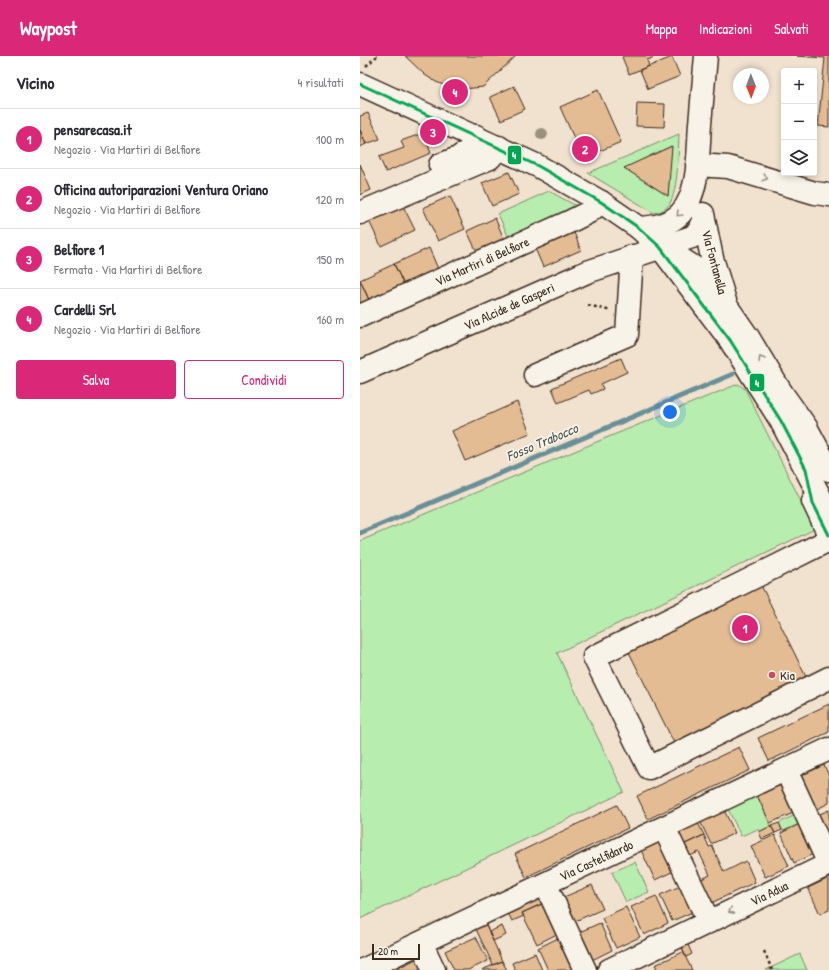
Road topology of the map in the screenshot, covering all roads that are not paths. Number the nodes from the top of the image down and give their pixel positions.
1 (706, 56) edge
2 (363, 75) edge
3 (476, 136) junction
4 (499, 147) junction
5 (697, 165) junction
6 (829, 195) edge
7 (398, 197) junction
8 (601, 202) junction
9 (360, 213) edge
10 (704, 221) junction
11 (639, 228) junction
12 (660, 247) junction
13 (632, 256) junction
14 (726, 304) junction
15 (360, 316) edge
16 (360, 372) edge
17 (536, 375) dead end
18 (781, 392) junction
19 (806, 469) junction
20 (829, 470) edge
21 (829, 491) edge
22 (829, 514) edge
23 (829, 535) edge
24 (829, 540) edge
25 (829, 678) edge
26 (829, 749) edge
27 (791, 780) dead end
28 (669, 838) dead end
29 (829, 864) edge
30 (550, 894) dead end
31 (709, 922) junction
32 (363, 970) edge
33 (585, 970) edge
34 (609, 970) edge

1 - 5 main road
2 - 3 main road
3 - 4 main road
3 - 7 main road
4 - 7 main road
4 - 8 main road
5 -> 6 main road
5 - 10 main road, Via Fontanella
5 -> 11 main road
7 - 9 main road
8 - 11 main road
8 - 15 main road, Via Martiri di Belfiore
10 - 12 main road, Via Fontanella
10 - 14 main road, Via Fontanella
11 - 12 main road
12 - 13 main road, Via Alcide de Gasperi
12 - 14 main road
12 - 19 main road
13 - 16 main road, Via Alcide de Gasperi
13 - 17 main road
18 -> 14 main road
18 - 20 main road
18 - 21 main road
19 - 22 main road
19 - 23 main road
24 - 25 main road
26 - 32 main road, Via Castelfidardo
27 - 29 main road, Via Adua
28 - 31 main road
29 -> 31 main road, Via Adua
30 - 33 main road
31 - 34 main road, Via Adua

